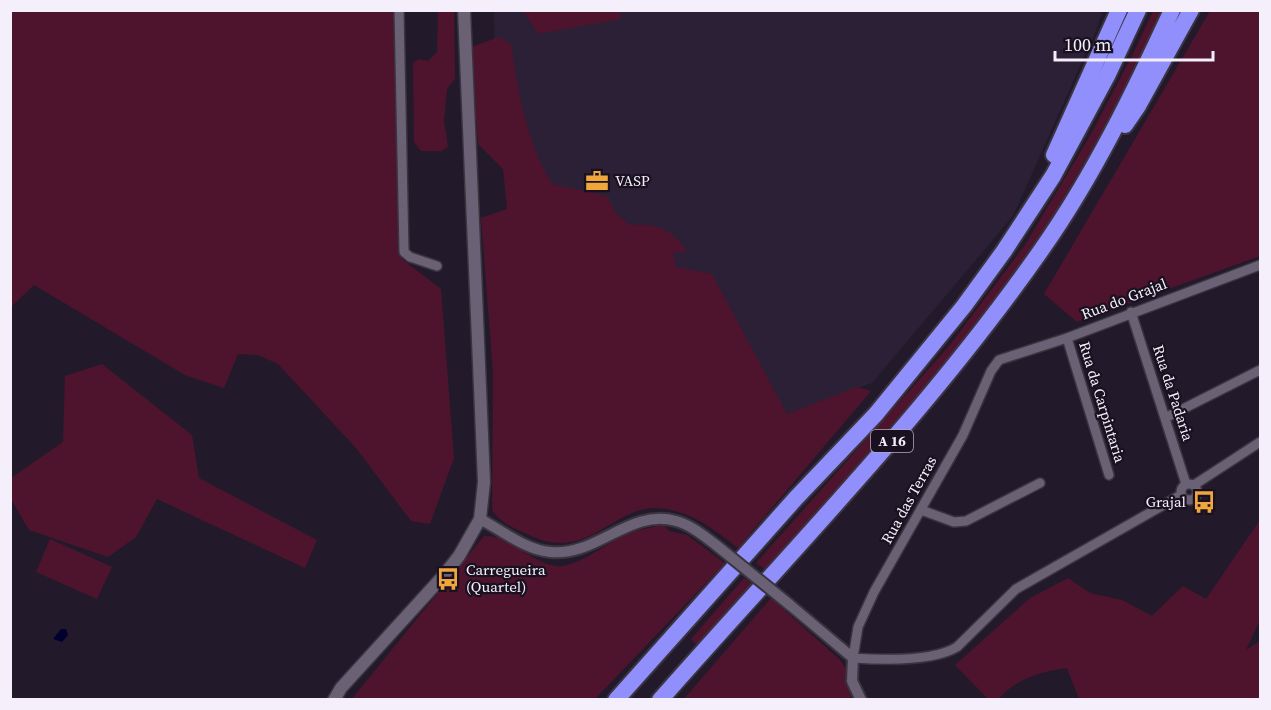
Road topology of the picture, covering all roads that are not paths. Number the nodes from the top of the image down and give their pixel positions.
1 (399, 10) edge
2 (464, 10) edge
3 (1119, 10) edge
4 (1138, 10) edge
5 (1172, 10) edge
6 (1191, 10) edge
7 (1097, 161) junction
8 (1029, 213) junction
9 (1260, 265) edge
10 (437, 266) dead end
11 (1131, 312) junction
12 (1067, 338) junction
13 (999, 360) joint
14 (1260, 370) edge
15 (1165, 418) junction
16 (1260, 442) edge
17 (1109, 475) dead end
18 (1040, 483) dead end
19 (1190, 484) junction
20 (1181, 495) junction
21 (921, 510) junction
22 (480, 519) junction
23 (853, 658) junction
24 (334, 699) edge
25 (616, 699) edge
26 (660, 699) edge
27 (861, 699) edge

1 - 10 street
2 - 22 main road
3 - 8 highway, A 16
4 - 8 highway, A 16
5 - 7 highway, A 16
6 - 7 highway, A 16
7 - 26 highway, A 16
8 - 25 highway, A 16
9 - 11 street, Rua do Grajal
11 - 12 street, Rua do Grajal
11 - 15 street, Rua da Padaria
12 - 13 street, Rua do Grajal
12 - 17 street, Rua da Carpintaria
13 - 21 street, Rua das Terras
14 - 15 street
15 - 19 street, Rua da Padaria
16 - 19 street
18 - 21 street
19 - 20 street
19 - 20 street
20 - 23 street
21 - 23 street, Rua das Terras
22 - 23 street, bridge
22 - 24 main road
23 - 27 street

